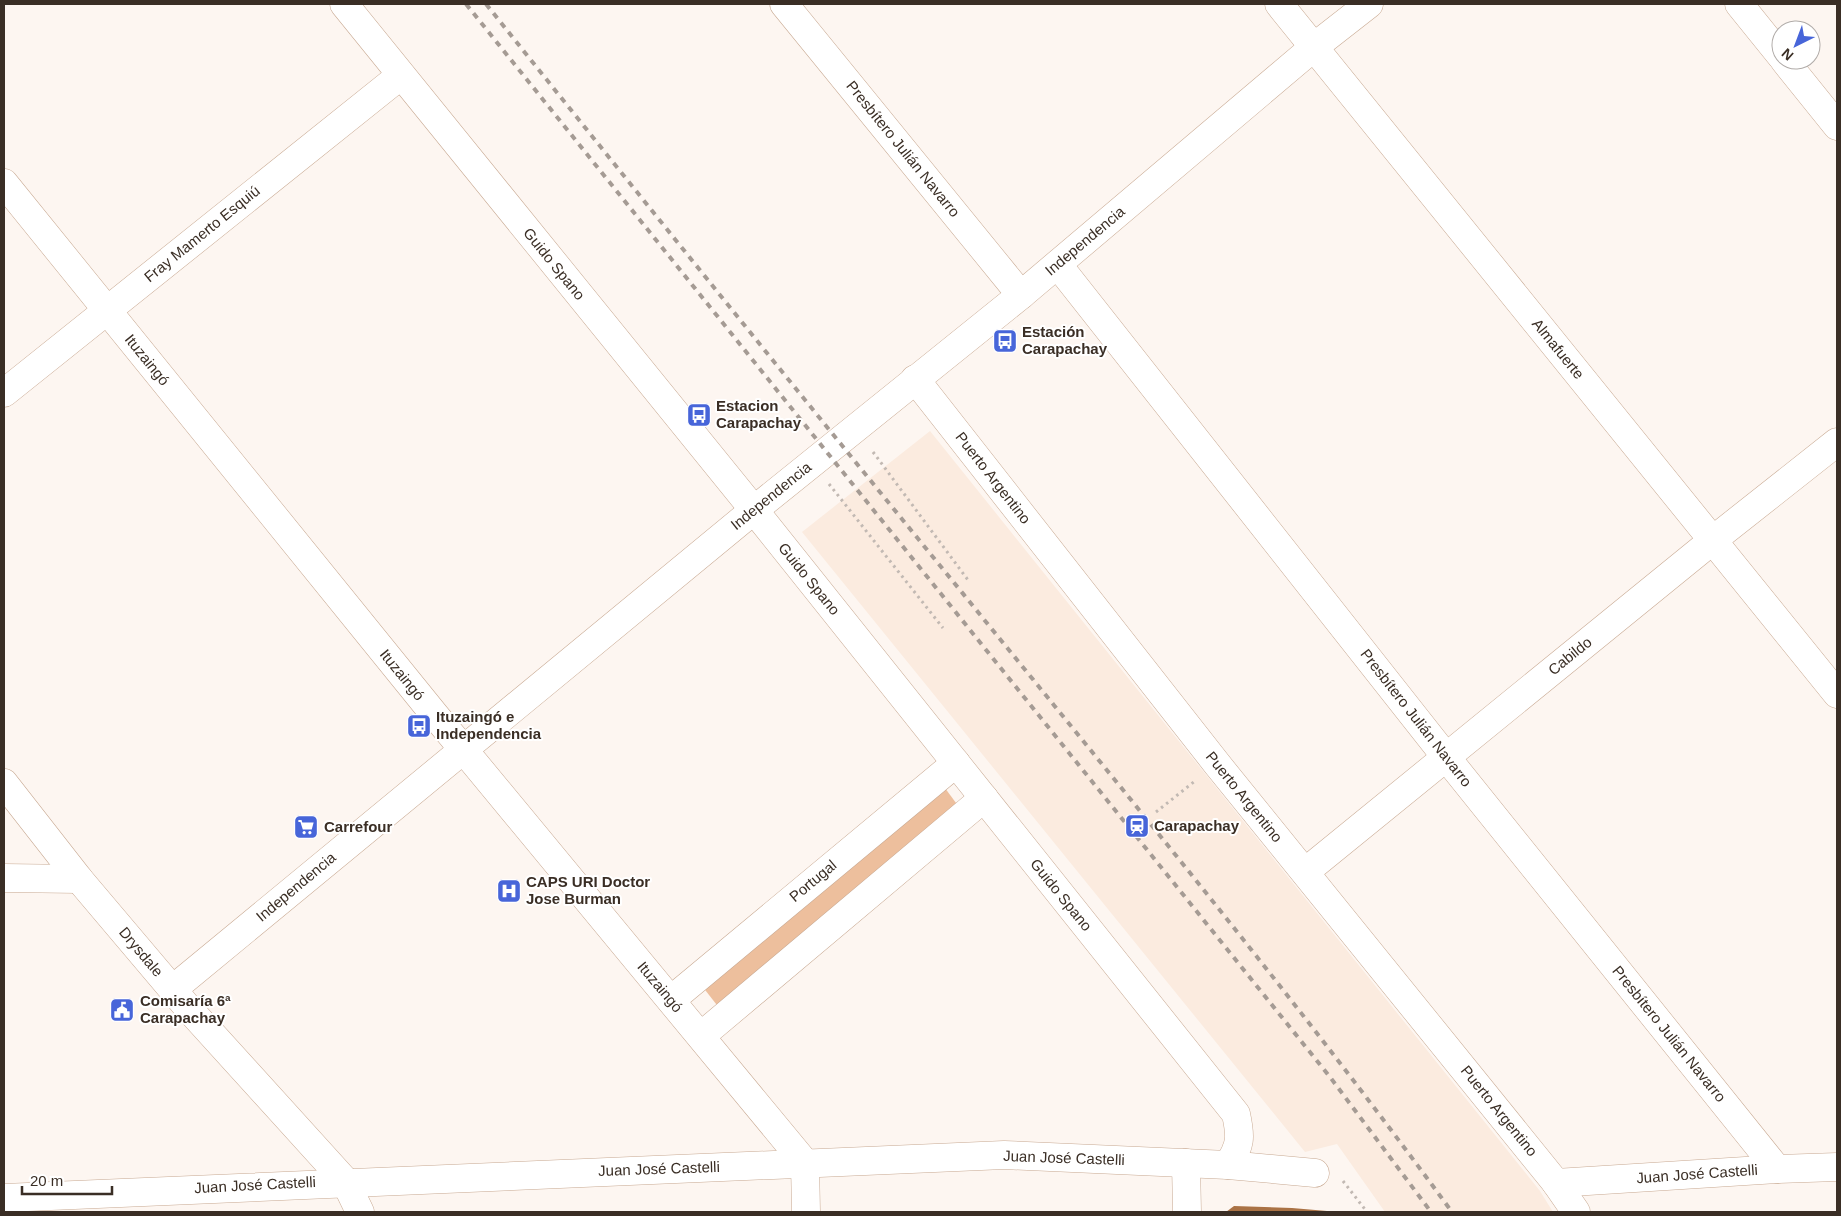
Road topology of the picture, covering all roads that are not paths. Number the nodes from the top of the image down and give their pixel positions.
1 (344, 4) edge
2 (784, 4) edge
3 (1279, 4) edge
4 (1369, 4) edge
5 (1739, 4) edge
6 (1771, 44) edge
7 (1314, 47) junction
8 (1792, 70) edge
9 (400, 76) junction
10 (1837, 126) edge
11 (4, 183) edge
12 (1058, 264) junction
13 (1021, 295) junction
14 (106, 310) junction
15 (915, 379) junction
16 (4, 393) edge
17 (1837, 442) edge
18 (754, 510) junction
19 (1713, 540) junction
20 (1837, 694) edge
21 (463, 748) junction
22 (1446, 757) junction
23 (956, 763) junction
24 (4, 783) edge
25 (984, 798) junction
26 (1306, 872) junction
27 (4, 878) edge
28 (79, 878) junction
29 (173, 989) junction
30 (671, 1000) junction
31 (701, 1036) junction
32 (805, 1163) junction
33 (1186, 1163) junction
34 (1228, 1165) junction
35 (1837, 1167) edge
36 (1777, 1169) junction
37 (1315, 1173) road end
38 (345, 1182) junction
39 (1556, 1182) junction
40 (4, 1198) edge
41 (360, 1212) edge
42 (806, 1212) edge
43 (1187, 1212) edge
44 (1576, 1212) edge

1 - 9 street, Guido Spano
2 - 13 street, Presbítero Julián Navarro
3 - 7 street, Almafuerte
4 - 7 street, Independencia
5 - 6 street
7 - 12 street, Independencia
7 - 19 street, Almafuerte
8 - 10 street
9 - 14 street, Fray Mamerto Esquiú
9 - 18 street, Guido Spano
11 - 14 street, Ituzaingó
12 - 13 street, Independencia
12 - 22 street, Presbítero Julián Navarro
13 - 15 street, Independencia
14 - 16 street, Fray Mamerto Esquiú
14 - 21 street, Ituzaingó
15 - 18 street, Independencia
15 - 26 street, Puerto Argentino
17 - 19 street, Cabildo
18 - 21 street, Independencia
18 - 23 street, Guido Spano
19 - 20 street, Almafuerte
19 - 22 street, Cabildo
21 - 29 street, Independencia
21 - 30 street, Ituzaingó
22 - 26 street, Cabildo
22 - 36 street, Presbítero Julián Navarro
23 - 25 street, Guido Spano
23 - 30 street, Portugal
24 - 28 street, Drysdale
25 - 31 street
25 - 34 street, Guido Spano
26 - 39 street, Puerto Argentino
27 - 28 street
28 - 29 street, Drysdale
29 - 38 street, Drysdale
30 - 31 street, Ituzaingó
31 - 32 street, Ituzaingó
32 - 33 street, Juan José Castelli
32 - 38 street, Juan José Castelli
32 - 42 street
33 - 34 street, Juan José Castelli
33 - 43 street
34 - 37 street, Juan José Castelli
35 - 36 street, Juan José Castelli
36 - 39 street, Juan José Castelli
38 - 40 street, Juan José Castelli
38 - 41 street, Drysdale
39 - 44 street, Puerto Argentino

